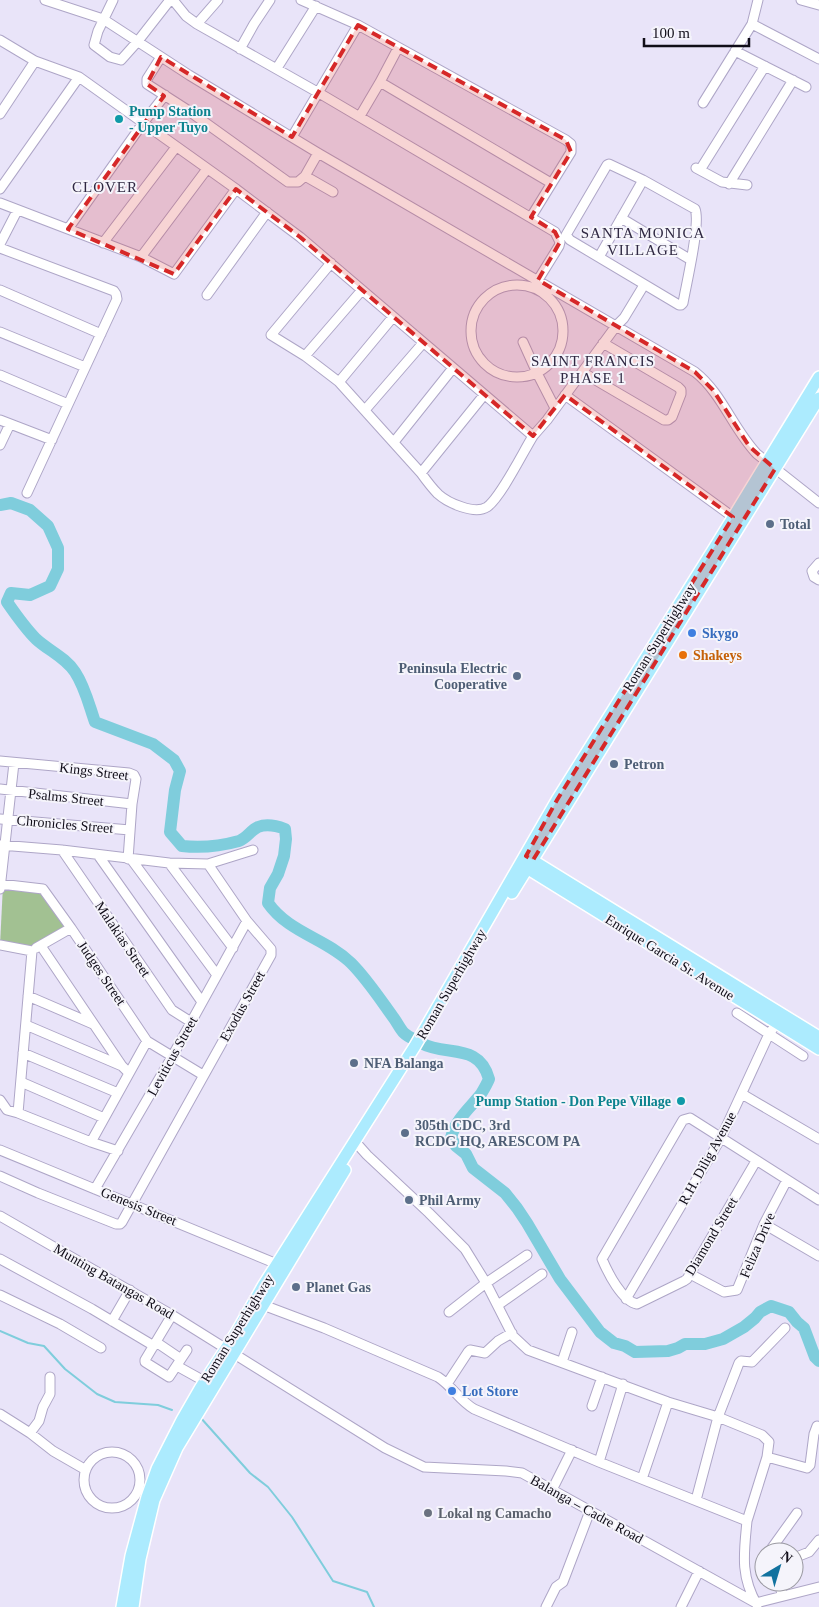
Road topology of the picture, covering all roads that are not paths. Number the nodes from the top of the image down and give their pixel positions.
1 (45, 0) edge
2 (113, 0) edge
3 (171, 0) edge
4 (218, 0) edge
5 (270, 0) edge
6 (302, 0) edge
7 (758, 0) edge
8 (801, 0) edge
9 (819, 5) edge
10 (316, 6) junction
11 (103, 19) junction
12 (198, 24) junction
13 (752, 24) junction
14 (358, 25) junction
15 (0, 40) edge
16 (138, 41) junction
17 (398, 48) junction
18 (240, 49) junction
19 (735, 51) junction
20 (161, 57) junction
21 (819, 58) edge
22 (35, 61) junction
23 (765, 66) junction
24 (277, 68) junction
25 (79, 77) junction
26 (793, 80) junction
27 (380, 82) junction
28 (806, 87) dead end
29 (319, 93) junction
30 (165, 95) junction
31 (703, 102) dead end
32 (0, 114) edge
33 (360, 116) junction
34 (143, 123) junction
35 (292, 138) junction
36 (176, 147) junction
37 (318, 152) junction
38 (207, 169) junction
39 (305, 176) junction
40 (644, 180) junction
41 (551, 183) junction
42 (729, 184) junction
43 (747, 185) dead end
44 (0, 189) edge
45 (236, 189) junction
46 (333, 192) dead end
47 (0, 203) edge
48 (18, 211) junction
49 (267, 212) junction
50 (532, 217) junction
51 (621, 218) junction
52 (68, 229) junction
53 (103, 243) junction
54 (0, 244) edge
55 (0, 248) edge
56 (141, 257) junction
57 (599, 257) junction
58 (691, 260) junction
59 (331, 263) junction
60 (538, 280) junction
61 (644, 285) junction
62 (0, 290) edge
63 (362, 290) junction
64 (208, 295) dead end
65 (393, 317) junction
66 (616, 326) junction
67 (0, 332) edge
68 (101, 334) junction
69 (523, 342) dead end
70 (423, 343) junction
71 (603, 343) junction
72 (305, 356) junction
73 (85, 367) junction
74 (453, 368) junction
75 (582, 372) junction
76 (536, 373) junction
77 (0, 375) edge
78 (819, 377) edge
79 (339, 382) junction
80 (484, 395) junction
81 (565, 395) junction
82 (819, 398) edge
83 (68, 404) junction
84 (555, 408) junction
85 (365, 410) junction
86 (0, 420) edge
87 (10, 424) junction
88 (533, 436) junction
89 (52, 440) junction
90 (394, 442) junction
91 (0, 445) edge
92 (771, 465) junction
93 (421, 473) junction
94 (27, 493) dead end
95 (819, 503) edge
96 (733, 518) junction
97 (819, 563) edge
98 (819, 580) edge
99 (0, 761) edge
100 (14, 763) junction
101 (0, 789) edge
102 (11, 790) junction
103 (132, 804) junction
104 (4, 819) edge
105 (130, 830) junction
106 (2, 845) edge
107 (62, 850) junction
108 (253, 850) dead end
109 (98, 855) junction
110 (130, 859) junction
111 (527, 862) junction
112 (169, 863) junction
113 (208, 864) junction
114 (0, 884) edge
115 (0, 890) edge
116 (247, 921) junction
117 (71, 928) junction
118 (0, 945) edge
119 (41, 946) junction
120 (232, 948) junction
121 (32, 951) junction
122 (217, 975) junction
123 (28, 996) junction
124 (202, 1002) junction
125 (737, 1013) dead end
126 (780, 1019) junction
127 (191, 1022) junction
128 (26, 1024) junction
129 (94, 1024) junction
130 (769, 1034) junction
131 (819, 1037) edge
132 (147, 1041) junction
133 (417, 1047) junction
134 (819, 1049) edge
135 (23, 1053) junction
136 (173, 1056) junction
137 (803, 1056) dead end
138 (125, 1069) junction
139 (203, 1074) junction
140 (21, 1082) junction
141 (118, 1093) junction
142 (742, 1094) junction
143 (0, 1100) edge
144 (18, 1113) junction
145 (104, 1118) junction
146 (721, 1138) junction
147 (819, 1139) edge
148 (90, 1142) junction
149 (360, 1146) junction
150 (0, 1150) edge
151 (118, 1152) junction
152 (756, 1161) junction
153 (0, 1176) edge
154 (787, 1180) junction
155 (95, 1189) junction
156 (819, 1200) edge
157 (134, 1204) junction
158 (0, 1216) edge
159 (764, 1224) junction
160 (527, 1255) dead end
161 (819, 1256) edge
162 (0, 1259) edge
163 (277, 1264) junction
164 (542, 1274) dead end
165 (690, 1274) junction
166 (486, 1284) junction
167 (130, 1290) junction
168 (0, 1295) edge
169 (626, 1299) junction
170 (498, 1304) junction
171 (263, 1305) junction
172 (450, 1312) dead end
173 (172, 1314) junction
174 (112, 1321) junction
175 (785, 1328) dead end
176 (572, 1332) dead end
177 (512, 1333) junction
178 (155, 1344) junction
179 (101, 1348) dead end
180 (187, 1350) dead end
181 (230, 1351) junction
182 (179, 1362) junction
183 (562, 1362) junction
184 (602, 1376) junction
185 (50, 1377) dead end
186 (204, 1381) junction
187 (447, 1384) junction
188 (623, 1384) junction
189 (668, 1402) junction
190 (592, 1406) dead end
191 (0, 1414) edge
192 (718, 1417) junction
193 (817, 1426) dead end
194 (30, 1433) junction
195 (572, 1450) junction
196 (767, 1457) junction
197 (599, 1462) junction
198 (86, 1470) junction
199 (642, 1478) junction
200 (552, 1490) junction
201 (142, 1495) junction
202 (696, 1500) junction
203 (590, 1511) junction
204 (797, 1514) dead end
205 (747, 1521) junction
206 (819, 1540) edge
207 (776, 1542) edge
208 (804, 1554) edge
209 (699, 1572) junction
210 (819, 1587) edge
211 (782, 1592) edge
212 (783, 1596) junction
213 (757, 1605) edge
214 (122, 1607) edge
215 (133, 1607) edge
216 (546, 1607) edge
217 (681, 1607) edge

1 - 11 street
2 - 11 street
3 - 12 street
3 - 16 street
4 - 12 street
5 - 18 street
6 - 10 street
7 - 13 street
8 - 9 street
10 - 14 street
10 - 24 street
11 - 16 street
11 - 16 street
12 - 18 street
13 - 19 street
13 - 21 street
14 - 17 street
14 - 29 street
15 - 22 street
16 - 20 street
17 - 27 street
17 - 41 street
18 - 24 street
19 - 23 street
19 - 31 street
20 - 30 street
20 - 35 street
22 - 25 street
22 - 32 street
23 - 26 street
23 - 42 street
24 - 29 street
25 - 34 street
25 - 44 street
26 - 28 street
26 - 42 street
27 - 33 street
27 - 41 street
29 - 33 street
29 - 35 street
30 - 34 street
30 - 39 street
33 - 50 street
34 - 36 street
34 - 52 street
35 - 37 street
36 - 38 street
36 - 53 street
37 - 39 street
37 - 60 street
38 - 45 street
38 - 56 street
39 - 46 street
40 - 51 street
40 - 57 street
40 - 58 street
41 - 50 street
42 - 43 street
45 - 49 street
45 - 56 street
47 - 48 street
48 - 52 street
48 - 54 street
49 - 59 street
49 - 64 street
50 - 60 street
51 - 57 street
51 - 58 street
52 - 53 street
53 - 56 street
55 - 68 street
57 - 61 street
58 - 61 street
59 - 63 street
59 - 72 street
60 - 66 street
61 - 66 street
62 - 68 street
63 - 65 street
63 - 72 street
65 - 70 street
65 - 79 street
66 - 71 street
66 - 92 street
67 - 73 street
68 - 73 street
69 - 76 street
70 - 74 street
70 - 85 street
71 - 75 street
71 - 75 street
72 - 79 street
73 - 83 street
74 - 80 street
74 - 90 street
75 - 81 street
76 - 76 street
76 - 84 street
77 - 83 street
78 - 92 main road, Roman Superhighway
79 - 85 street
80 - 88 street
80 - 93 street
81 - 84 street
81 - 96 street
82 - 92 main road, Roman Superhighway
83 - 89 street
84 - 88 street
85 - 90 street
86 - 87 street
87 - 89 street
87 - 91 street
88 - 93 street
89 - 94 street
90 - 93 street
92 - 95 street
92 - 96 main road, Roman Superhighway
92 - 111 main road, Roman Superhighway
96 - 111 main road, Roman Superhighway
97 - 98 street
99 - 100 street, Kings Street
100 - 102 street
100 - 103 street, Kings Street
101 - 102 street, Psalms Street
102 - 103 street, Psalms Street
102 - 104 street
103 - 105 street, Kings Street
104 - 105 street, Chronicles Street
104 - 106 street
105 - 110 street, Kings Street
106 - 107 street
106 - 114 street
107 - 109 street
107 - 127 street, Malakias Street
108 - 113 street
109 - 110 street
109 - 124 street
110 - 112 street
110 - 122 street
111 - 126 main road, Enrique Garcia Sr. Avenue
111 - 133 main road, Roman Superhighway
112 - 113 street
112 - 120 street
113 - 116 street, Exodus Street
114 - 115 street
114 - 117 street, Judges Street
116 - 120 street, Leviticus Street
116 - 139 street, Exodus Street
117 - 119 street
117 - 132 street, Judges Street
118 - 121 street
119 - 121 street
119 - 129 street
120 - 122 street, Leviticus Street
121 - 123 street
122 - 124 street, Leviticus Street
123 - 128 street
123 - 129 street
124 - 127 street, Leviticus Street
125 - 130 street
126 - 130 street, R.H. Dilig Avenue
126 - 131 main road, Enrique Garcia Sr. Avenue
126 - 134 main road, Enrique Garcia Sr. Avenue
127 - 136 street, Leviticus Street
128 - 135 street
128 - 138 street
129 - 138 street
130 - 137 street
130 - 142 street, R.H. Dilig Avenue
132 - 136 street, Judges Street
132 - 138 street
133 - 149 main road, Roman Superhighway
133 - 163 main road, Roman Superhighway
135 - 140 street
135 - 141 street
136 - 139 street, Judges Street
136 - 151 street, Leviticus Street
138 - 141 street
139 - 157 street, Exodus Street
140 - 144 street
140 - 145 street
141 - 145 street
142 - 146 street, R.H. Dilig Avenue
142 - 147 street
143 - 144 street
144 - 148 street
145 - 148 street
146 - 152 street
146 - 169 street, R.H. Dilig Avenue
146 - 169 street
148 - 151 street
149 - 166 street
149 - 171 main road, Roman Superhighway
150 - 155 street, Genesis Street
151 - 155 street, Leviticus Street
152 - 154 street
152 - 165 street, Diamond Street
153 - 157 street, Exodus Street
154 - 156 street
154 - 159 street, Feliza Drive
155 - 157 street, Genesis Street
157 - 163 street, Genesis Street
158 - 167 street, Munting Batangas Road
159 - 161 street
159 - 165 street, Feliza Drive
160 - 166 street
162 - 174 street
163 - 181 main road, Roman Superhighway
164 - 170 street
165 - 169 street, Diamond Street
166 - 170 street
166 - 172 street
167 - 173 street, Munting Batangas Road
167 - 174 street
168 - 179 street
170 - 177 street
171 - 181 main road, Roman Superhighway
171 - 187 street
173 - 178 street
173 - 181 street, Munting Batangas Road
174 - 178 street
175 - 192 street
176 - 183 street
177 - 183 street
177 - 187 street
178 - 182 street
178 - 182 street
180 - 182 street
181 - 186 main road, Roman Superhighway
181 - 200 street, Balanga – Cadre Road
181 - 215 main road, Roman Superhighway
182 - 186 street
183 - 184 street
184 - 188 street
184 - 190 street
185 - 194 street
186 - 201 main road, Roman Superhighway
187 - 195 street
188 - 189 street
188 - 197 street
189 - 192 street
189 - 199 street
191 - 194 street
192 - 196 street
192 - 202 street
193 - 196 street
194 - 198 street
195 - 197 street
195 - 200 street
196 - 205 street
197 - 199 street
198 - 201 street
198 - 201 street
199 - 202 street
200 - 203 street, Balanga – Cadre Road
201 - 214 main road, Roman Superhighway
202 - 205 street
203 - 209 street, Balanga – Cadre Road
203 - 216 street
204 - 207 street
205 - 213 street
206 - 208 street
209 - 213 street, Balanga – Cadre Road
209 - 217 street
210 - 212 street
211 - 212 street
212 - 213 street

